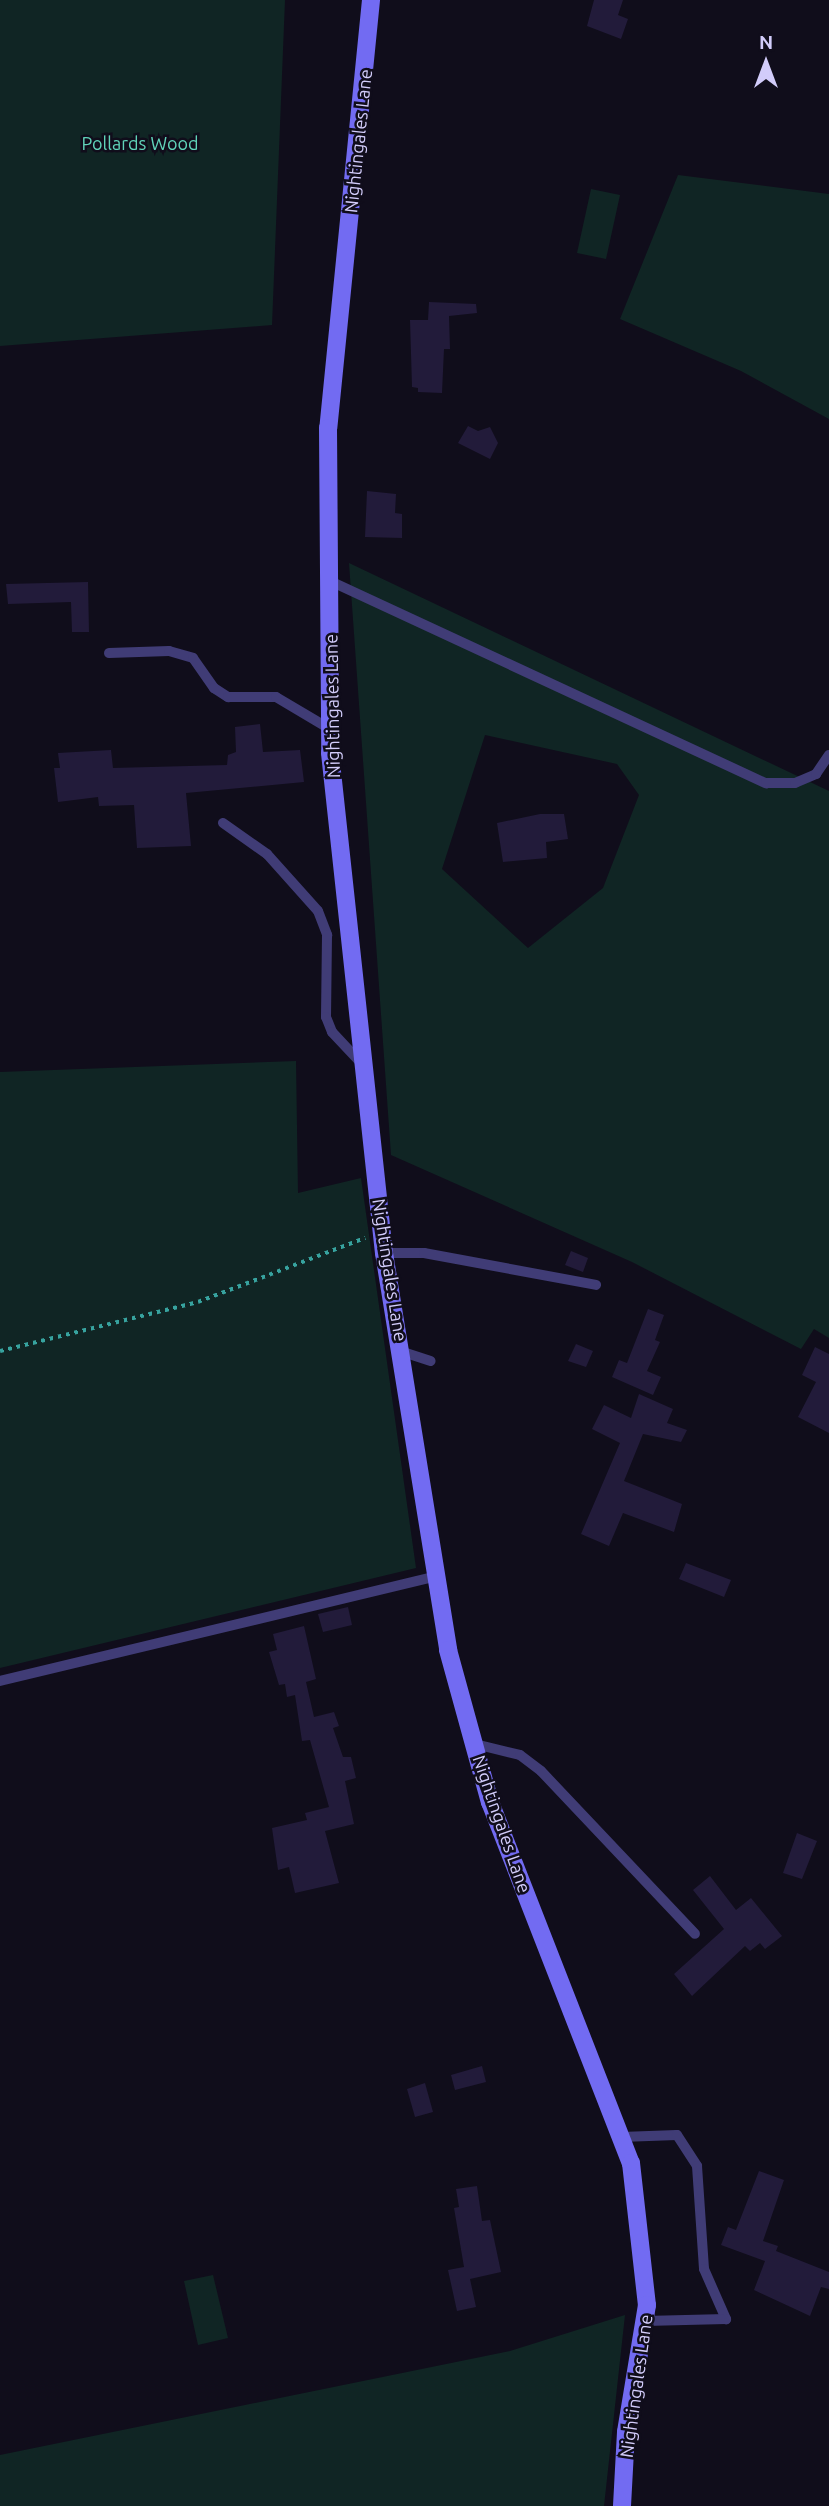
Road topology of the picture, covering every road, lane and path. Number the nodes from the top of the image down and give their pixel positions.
1 (371, 0) edge
2 (330, 581) junction
3 (109, 653) dead end
4 (330, 729) junction
5 (829, 755) edge
6 (223, 823) dead end
7 (362, 1063) junction
8 (369, 1237) dead end
9 (384, 1253) junction
10 (596, 1284) dead end
11 (0, 1351) edge
12 (403, 1352) junction
13 (430, 1362) dead end
14 (434, 1577) junction
15 (0, 1681) edge
16 (475, 1744) junction
17 (695, 1934) dead end
18 (621, 2137) junction
19 (645, 2321) junction
20 (622, 2506) edge

1 - 2 main road, Nightingales Lane
2 - 4 main road, Nightingales Lane
2 - 5 lane
3 - 4 lane
4 - 7 main road, Nightingales Lane
6 - 7 lane
7 - 9 main road, Nightingales Lane
8 - 11 path
9 - 10 lane
9 - 12 main road, Nightingales Lane
12 - 13 lane
12 - 14 main road, Nightingales Lane
14 - 15 lane
14 - 16 main road, Nightingales Lane
16 - 17 lane
16 - 18 main road, Nightingales Lane
18 - 19 main road, Nightingales Lane
18 - 19 lane
19 - 20 main road, Nightingales Lane

